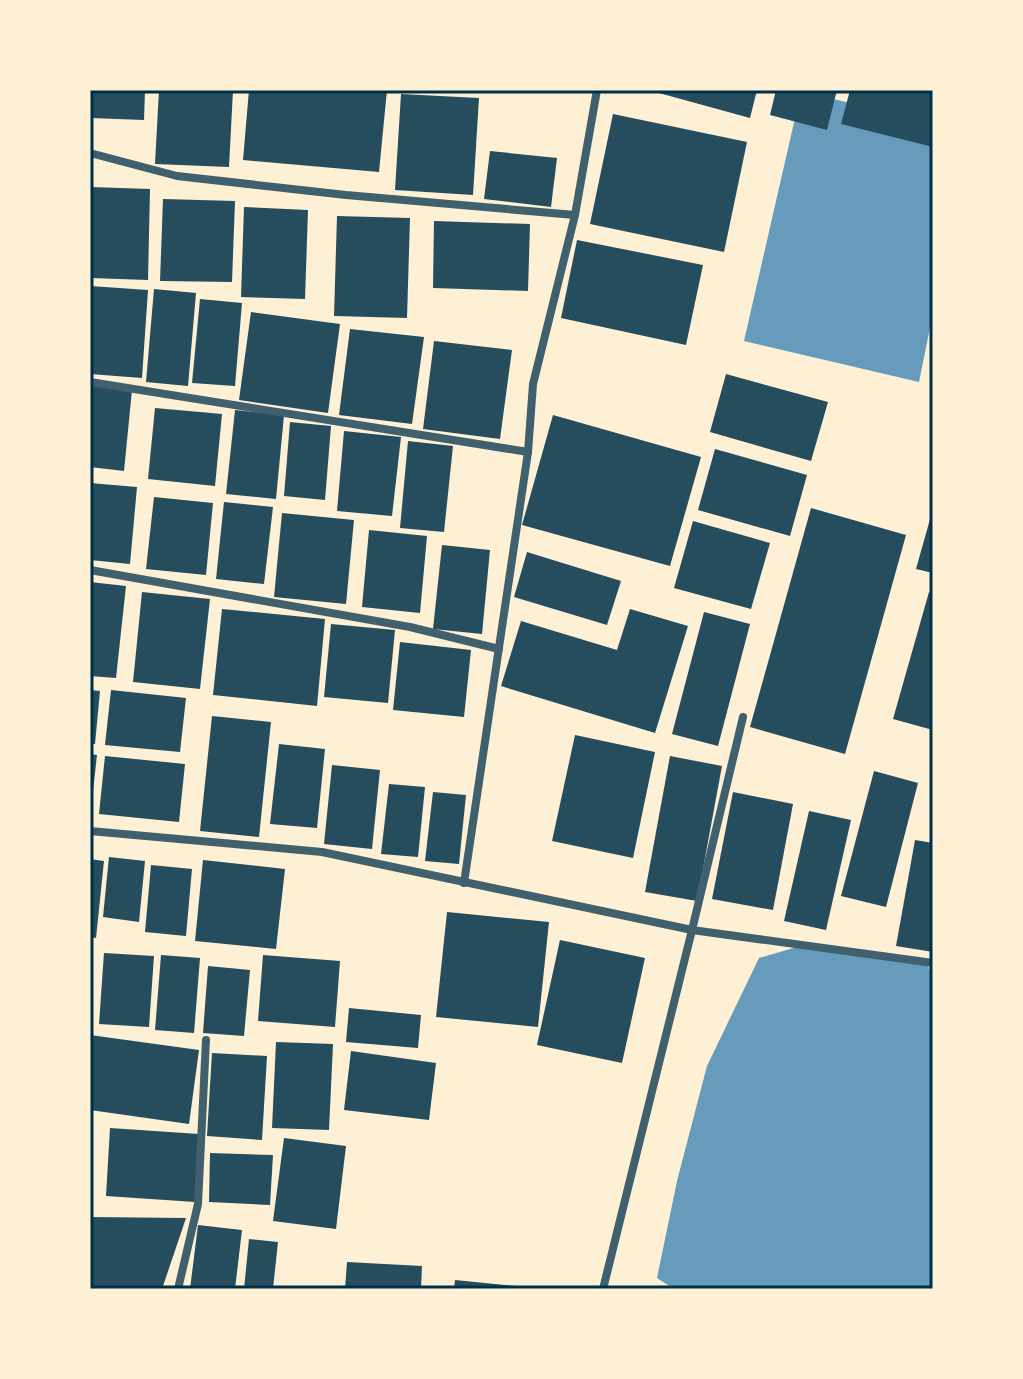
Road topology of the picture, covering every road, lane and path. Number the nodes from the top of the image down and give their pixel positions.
1 (597, 90) edge
2 (90, 153) edge
3 (575, 215) junction
4 (90, 382) edge
5 (528, 452) junction
6 (90, 570) edge
7 (499, 649) junction
8 (743, 717) dead end
9 (90, 831) edge
10 (464, 883) junction
11 (692, 930) junction
12 (933, 963) edge
13 (206, 1040) dead end
14 (178, 1289) edge
15 (603, 1289) edge

1 - 3 street
2 - 3 street
3 - 5 street
4 - 5 street
5 - 7 street
6 - 7 street
7 - 10 street
8 - 11 street
9 - 10 street
10 - 11 street
11 - 12 street
11 - 15 street
13 - 14 street

